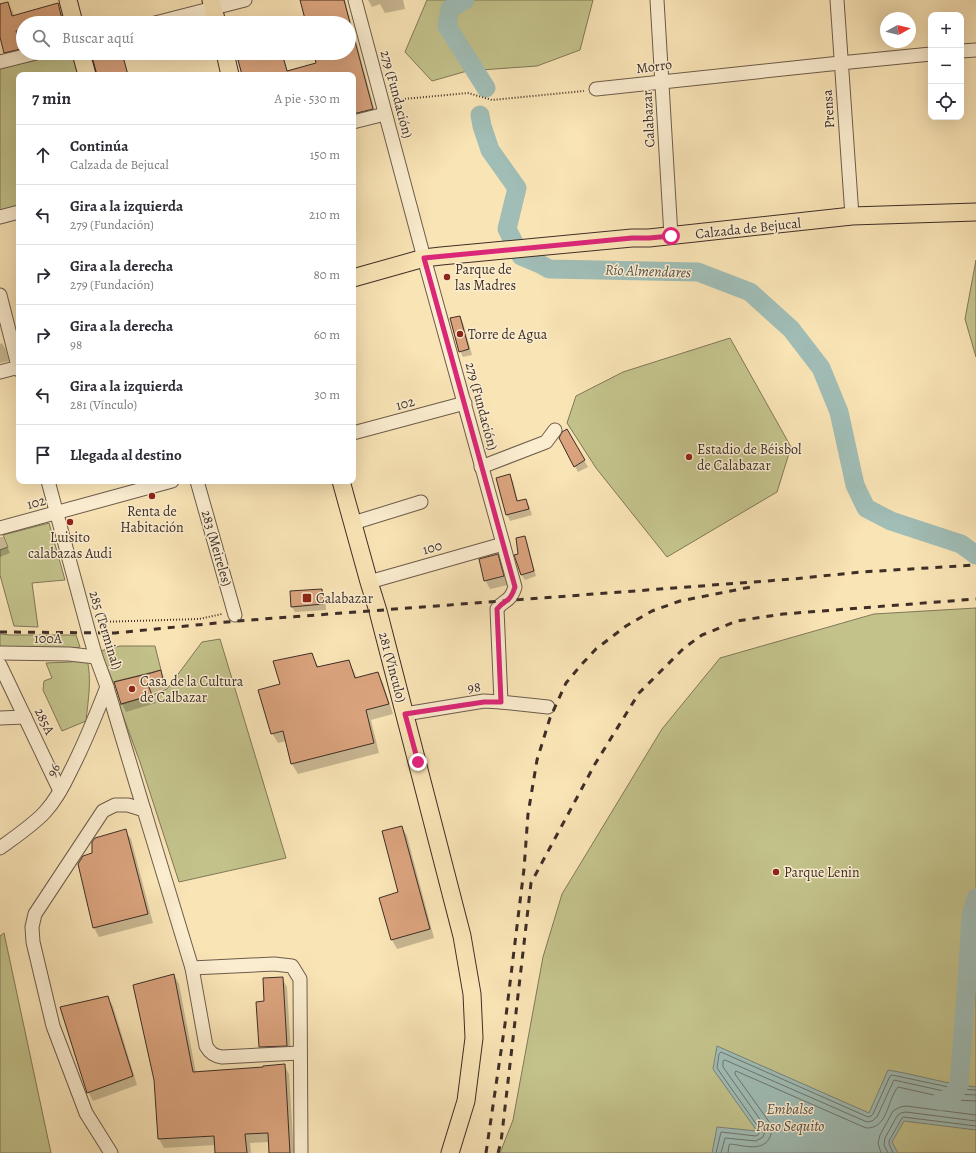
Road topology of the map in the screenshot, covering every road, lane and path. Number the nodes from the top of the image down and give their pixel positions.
1 (68, 0) edge
2 (245, 0) edge
3 (355, 0) edge
4 (657, 0) edge
5 (837, 0) edge
6 (213, 10) edge
7 (72, 16) edge
8 (186, 16) edge
9 (976, 50) edge
10 (964, 51) edge
11 (928, 54) edge
12 (16, 58) edge
13 (83, 60) edge
14 (226, 60) edge
15 (0, 62) edge
16 (840, 63) junction
17 (86, 72) edge
18 (229, 72) edge
19 (662, 82) junction
20 (596, 90) joint
21 (384, 108) junction
22 (356, 121) edge
23 (976, 212) edge
24 (16, 213) edge
25 (852, 216) junction
26 (0, 217) edge
27 (671, 236) junction
28 (433, 257) junction
29 (356, 277) edge
30 (0, 295) edge
31 (16, 356) edge
32 (16, 369) edge
33 (0, 372) edge
34 (465, 403) junction
35 (555, 430) dead end
36 (356, 432) edge
37 (481, 467) junction
38 (49, 484) edge
39 (161, 484) edge
40 (198, 484) edge
41 (342, 484) edge
42 (421, 502) dead end
43 (56, 513) junction
44 (353, 522) junction
45 (0, 528) edge
46 (503, 544) junction
47 (369, 582) junction
48 (235, 613) joint
49 (86, 623) junction
50 (0, 653) edge
51 (96, 657) junction
52 (0, 664) edge
53 (107, 687) junction
54 (501, 702) junction
55 (548, 707) dead end
56 (405, 714) junction
57 (0, 718) edge
58 (25, 718) junction
59 (60, 791) junction
60 (144, 810) junction
61 (0, 848) edge
62 (192, 968) junction
63 (300, 1053) junction
64 (111, 1153) edge
65 (301, 1153) edge
66 (450, 1153) edge

1 - 7 main road
2 - 6 street
3 - 21 street, 279 (Fundación)
4 - 19 street, Calabazar
5 - 16 street, Prensa
6 - 8 street
9 - 10 street
11 - 16 street, Morro
12 - 15 street
13 - 17 main road
14 - 18 main road
16 - 19 street, Morro
16 - 25 street, Prensa
19 - 20 street, Morro
19 - 27 street, Calabazar
20 - 21 path
21 - 22 street
21 - 28 street, 279 (Fundación)
23 - 25 main road, Calzada de Bejucal
24 - 26 street
25 - 27 main road, Calzada de Bejucal
27 - 28 main road, Calzada de Bejucal
28 - 29 main road, Calzada de Bejucal
28 - 34 street, 279 (Fundación)
30 - 31 street
32 - 33 street
34 - 36 street, 102
34 - 37 street, 279 (Fundación)
35 - 37 street
37 - 46 street, 279 (Fundación)
38 - 43 street, 285 (Terminal)
39 - 43 street, 102
40 - 48 street, 283 (Meireles)
41 - 44 main road, 281 (Vínculo)
42 - 44 street
43 - 45 street, 102
43 - 49 street, 285 (Terminal)
44 - 47 main road, 281 (Vínculo)
46 - 47 street, 100
46 - 54 street, 279 (Fundación)
47 - 56 main road, 281 (Vínculo)
48 - 49 path
49 - 51 street, 285 (Terminal)
50 - 51 street, 100A
51 - 53 street, 285 (Terminal)
52 - 58 street, 285A
53 - 59 street, 96
53 - 60 street, 285 (Terminal)
54 - 55 street, 98
54 - 56 street, 98
56 - 66 main road, 281 (Vínculo)
57 - 58 street
58 - 59 street, 285A
59 - 61 street, 96
60 - 62 street, 285 (Terminal)
60 - 64 street
62 - 63 street, 285 (Terminal)
62 - 63 street
63 - 65 street

